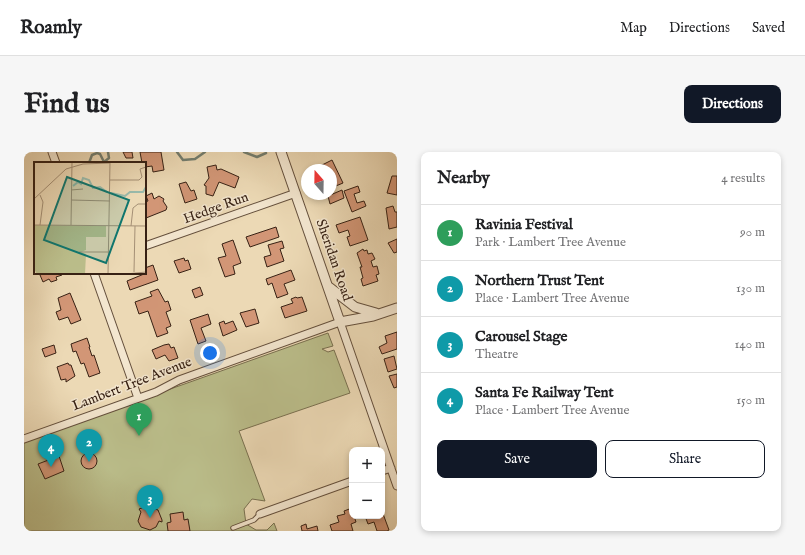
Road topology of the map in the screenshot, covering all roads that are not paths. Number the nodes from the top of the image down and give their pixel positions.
1 (52, 152) edge
2 (282, 152) edge
3 (56, 162) edge
4 (296, 192) junction
5 (146, 246) edge
6 (94, 274) edge
7 (328, 285) junction
8 (397, 308) edge
9 (380, 314) junction
10 (340, 322) junction
11 (138, 398) junction
12 (24, 439) edge
13 (391, 468) junction
14 (385, 470) edge
15 (349, 482) edge
16 (397, 486) edge
17 (260, 514) joint
18 (233, 528) dead end

1 - 3 street
2 - 4 street, Sheridan Road
4 - 5 street, Hedge Run
4 - 7 street, Sheridan Road
6 - 11 street
7 - 9 street
7 - 10 street, Sheridan Road
8 - 9 street, Sheridan Road
9 - 10 street, Sheridan Road
10 - 11 street, Lambert Tree Avenue
10 - 13 street
11 - 12 street, Lambert Tree Avenue
13 - 14 street
13 - 16 street
15 - 17 street
17 - 18 lane

